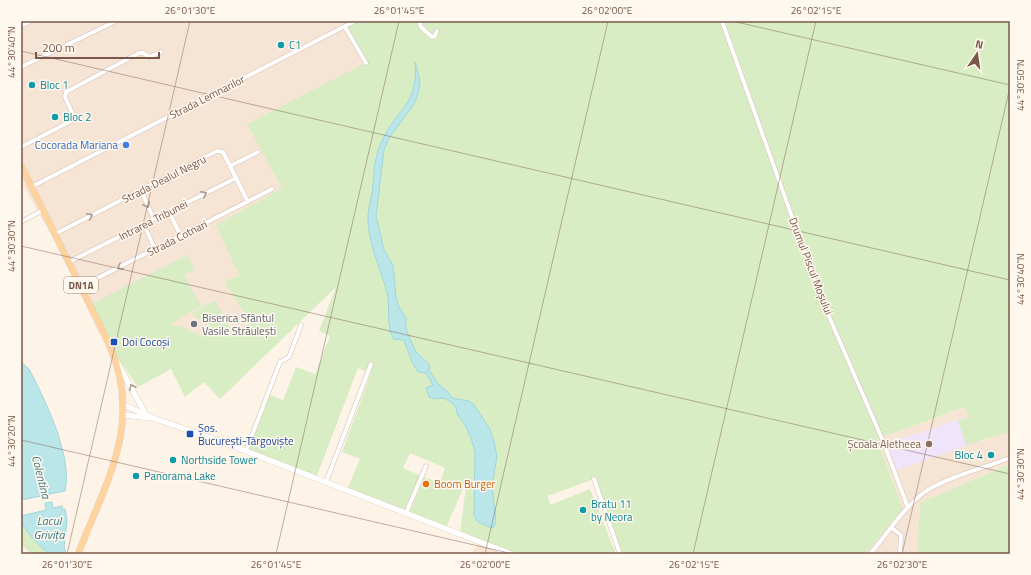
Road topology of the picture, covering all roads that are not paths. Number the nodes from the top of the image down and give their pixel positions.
1 (31, 21) edge
2 (116, 21) edge
3 (355, 21) edge
4 (419, 21) edge
5 (722, 21) edge
6 (21, 26) edge
7 (345, 27) junction
8 (437, 31) dead end
9 (161, 52) dead end
10 (366, 63) dead end
11 (21, 67) edge
12 (21, 148) edge
13 (258, 152) dead end
14 (21, 165) edge
15 (230, 166) junction
16 (236, 178) junction
17 (32, 187) junction
18 (272, 189) dead end
19 (141, 191) junction
20 (248, 202) junction
21 (43, 210) junction
22 (169, 212) junction
23 (154, 219) junction
24 (21, 222) edge
25 (144, 225) junction
26 (55, 234) junction
27 (181, 236) junction
28 (155, 249) junction
29 (69, 262) junction
30 (82, 286) junction
31 (301, 325) dead end
32 (117, 362) junction
33 (371, 364) dead end
34 (124, 405) junction
35 (145, 413) junction
36 (124, 415) junction
37 (153, 418) junction
38 (246, 451) junction
39 (1010, 458) edge
40 (426, 466) dead end
41 (594, 479) dead end
42 (326, 482) junction
43 (908, 508) junction
44 (406, 513) junction
45 (892, 528) junction
46 (501, 552) edge
47 (78, 553) edge
48 (511, 554) edge
49 (620, 554) edge
50 (870, 554) edge
51 (900, 554) edge

1 - 6 street
2 - 11 street
3 - 7 street, Strada Lemnarilor
4 - 8 street
5 - 43 street, Drumul Piscul Moșului
7 - 10 street
7 - 17 street, Strada Lemnarilor
9 - 12 street
13 - 15 street
14 - 17 main road, DN1A
15 - 16 street, Strada Dealul Negru
15 - 19 street, Strada Dealul Negru
16 - 20 street, Strada Dealul Negru
22 -> 16 street, Intrarea Tribunei
17 - 21 main road, DN1A
18 - 20 street, Strada Cotnari
19 -> 23 street
26 -> 19 street, Strada Dealul Negru
20 - 27 street, Strada Cotnari
21 - 24 street
21 - 26 main road, DN1A
22 - 23 street, Intrarea Tribunei
22 - 27 street
23 - 25 street, Intrarea Tribunei
25 - 28 street
25 - 29 street, Intrarea Tribunei
26 - 29 main road, DN1A
27 - 28 street, Strada Cotnari
28 -> 30 street, Strada Cotnari
29 - 30 main road, DN1A
30 - 32 main road, DN1A
31 - 38 street
32 - 34 main road, DN1A
35 -> 32 main road
33 - 42 street
34 - 35 main road
34 - 36 main road, DN1A
35 - 37 main road
36 - 37 main road
36 - 47 main road, DN1A
37 - 38 main road
38 - 42 main road
39 - 43 street
40 - 44 street
41 - 49 street
42 - 44 main road
43 - 45 street
44 - 46 main road
45 - 50 street
45 - 51 street
46 - 48 main road

